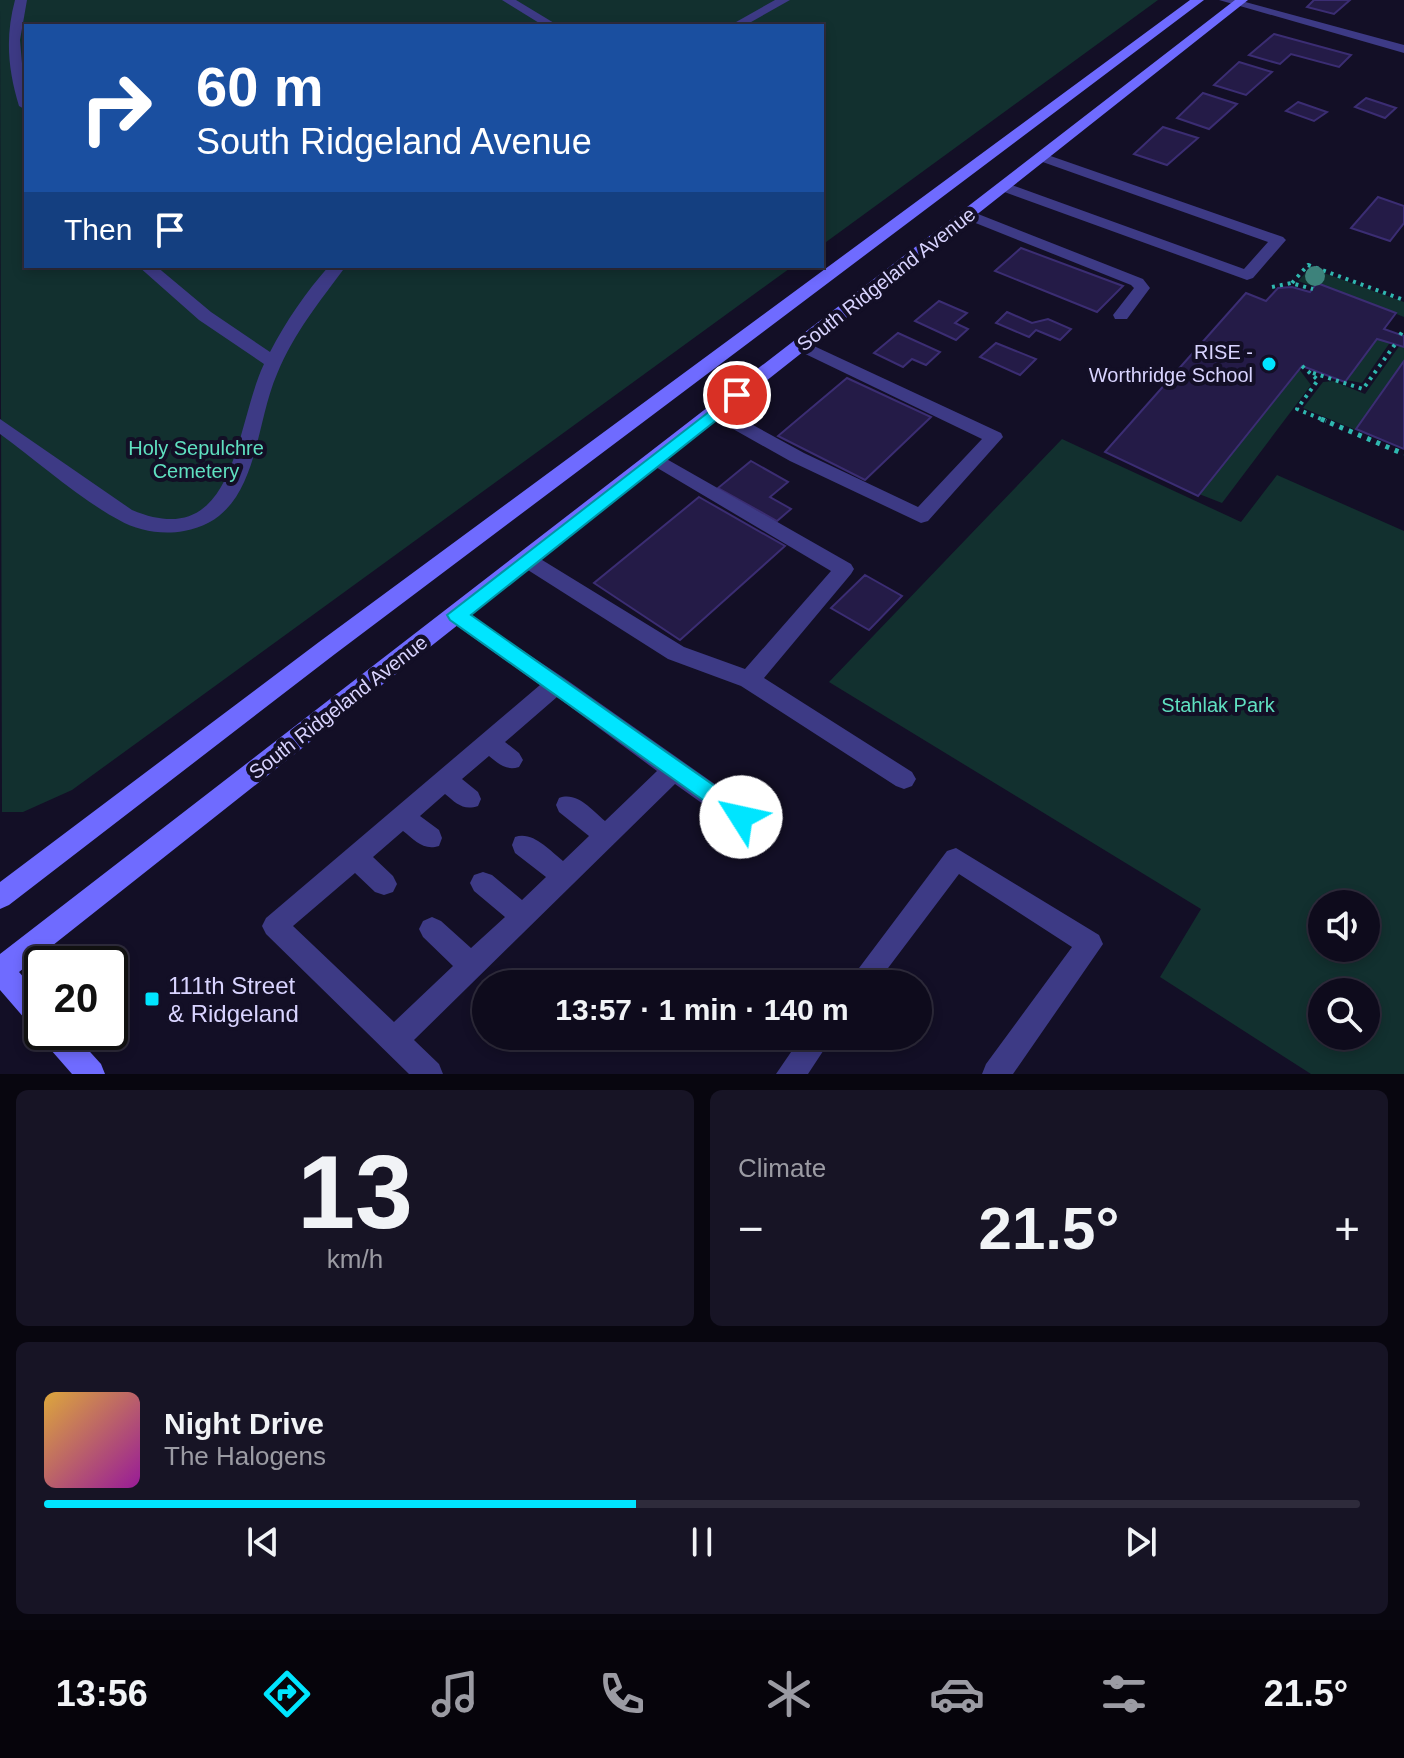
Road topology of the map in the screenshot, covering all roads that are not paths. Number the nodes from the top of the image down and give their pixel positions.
1 (21, 0) edge
2 (508, 0) edge
3 (784, 0) edge
4 (1198, 0) edge
5 (1235, 1) edge
6 (550, 24) edge
7 (739, 24) edge
8 (1404, 49) edge
9 (24, 100) edge
10 (1042, 157) junction
11 (1004, 187) junction
12 (968, 215) junction
13 (148, 268) edge
14 (336, 268) edge
15 (1121, 315) dead end
16 (801, 345) junction
17 (273, 362) junction
18 (716, 412) junction
19 (0, 425) edge
20 (656, 459) junction
21 (527, 560) junction
22 (457, 615) junction
23 (749, 680) junction
24 (556, 684) junction
25 (488, 742) junction
26 (511, 760) dead end
27 (674, 770) junction
28 (904, 779) dead end
29 (445, 780) junction
30 (469, 799) dead end
31 (568, 805) dead end
32 (403, 816) junction
33 (764, 833) dead end
34 (606, 836) junction
35 (430, 838) dead end
36 (524, 845) dead end
37 (355, 857) junction
38 (564, 877) junction
39 (483, 883) dead end
40 (384, 884) dead end
41 (0, 897) edge
42 (523, 916) junction
43 (432, 929) dead end
44 (471, 966) junction
45 (0, 970) edge
46 (871, 970) edge
47 (24, 997) edge
48 (394, 1041) junction
49 (70, 1050) edge
50 (808, 1050) edge
51 (91, 1074) edge
52 (429, 1074) edge
53 (790, 1074) edge
54 (996, 1074) edge

1 - 9 street
2 - 6 street
3 - 7 street
4 - 41 main road, South Ridgeland Avenue
5 - 8 street
5 - 10 main road, South Ridgeland Avenue
10 - 11 main road, South Ridgeland Avenue
10 - 11 street
11 - 12 main road, South Ridgeland Avenue
12 - 15 street
12 - 16 main road, South Ridgeland Avenue
13 - 17 street
14 - 17 street
16 - 18 main road, South Ridgeland Avenue
16 - 18 street
17 - 19 street
18 - 20 main road, South Ridgeland Avenue
20 - 21 main road, South Ridgeland Avenue
20 - 23 street
21 - 22 main road, South Ridgeland Avenue
21 - 23 street
22 - 24 street
22 - 45 main road, South Ridgeland Avenue
23 - 28 street
24 - 25 street
24 - 27 street
25 - 26 street
25 - 29 street
27 - 33 street
27 - 34 street
29 - 30 street
29 - 32 street
31 - 34 street
32 - 35 street
32 - 37 street
34 - 38 street
36 - 38 street
37 - 40 street
37 - 48 street
38 - 42 street
39 - 42 street
42 - 44 street
43 - 44 street
44 - 48 street
45 - 47 main road
46 - 54 street
48 - 52 street
49 - 51 main road
50 - 53 street

